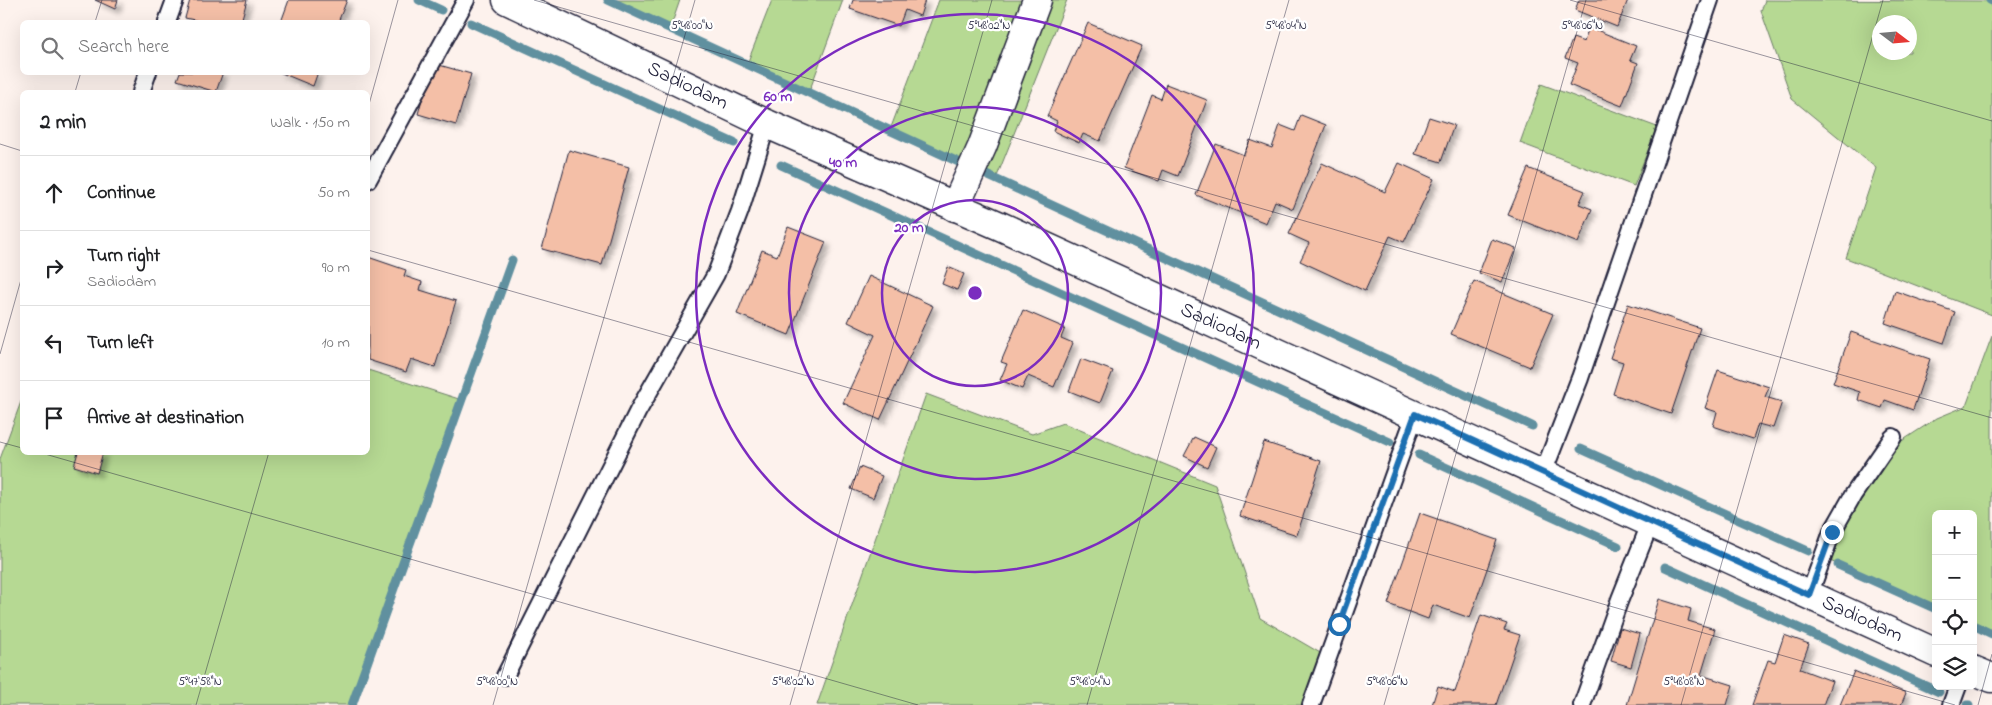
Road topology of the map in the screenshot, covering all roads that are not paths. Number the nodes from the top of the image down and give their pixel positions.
1 (175, 0) edge
2 (466, 0) edge
3 (507, 0) edge
4 (1037, 0) edge
5 (1710, 0) edge
6 (168, 20) edge
7 (147, 75) edge
8 (142, 90) edge
9 (766, 124) junction
10 (370, 176) edge
11 (955, 207) junction
12 (1415, 414) junction
13 (1893, 437) dead end
14 (1544, 473) junction
15 (1650, 524) junction
16 (1809, 595) junction
17 (1932, 651) edge
18 (1977, 672) edge
19 (504, 676) dead end
20 (1992, 678) edge
21 (1957, 690) edge
22 (1311, 705) edge
23 (1582, 705) edge
24 (1951, 705) edge

1 - 6 lane
2 - 10 lane
3 - 9 street, Sadiodam
4 - 11 street
5 - 14 lane
7 - 8 lane
9 - 11 street, Sadiodam
9 - 19 lane
11 - 12 street, Sadiodam
12 - 14 street, Sadiodam
12 - 22 lane
13 - 16 lane
14 - 15 street, Sadiodam
15 - 16 street, Sadiodam
15 - 23 lane
16 - 17 street, Sadiodam
18 - 20 street
21 - 24 lane

